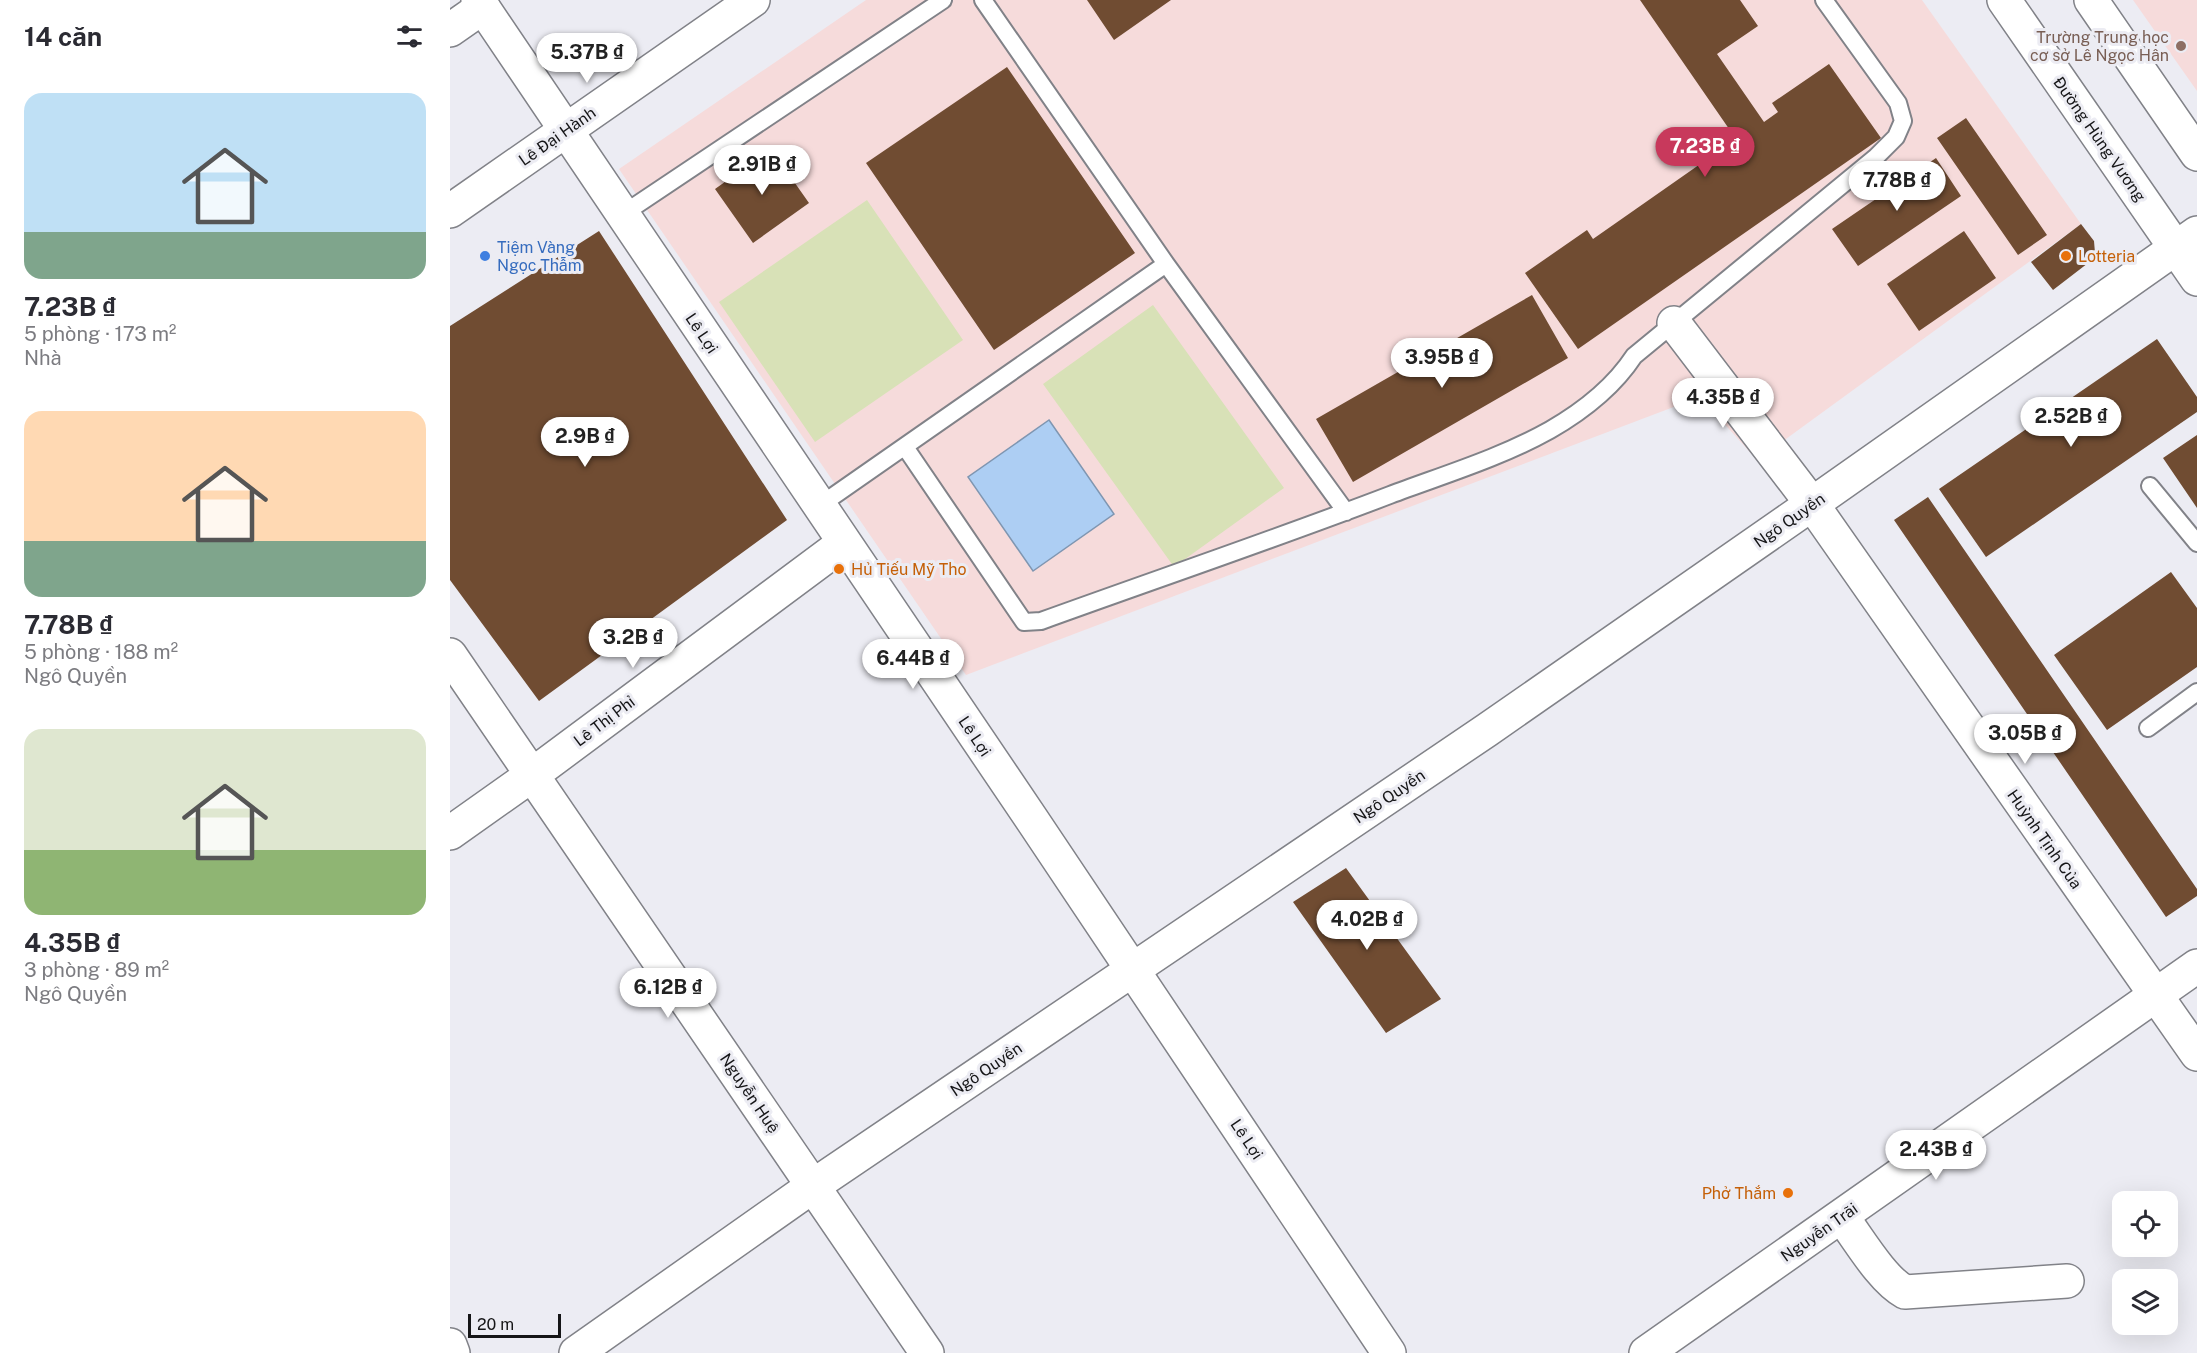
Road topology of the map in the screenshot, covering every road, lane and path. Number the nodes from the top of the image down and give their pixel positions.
1 (753, 0) edge
2 (943, 0) edge
3 (983, 0) edge
4 (1824, 0) edge
5 (2004, 0) edge
6 (2091, 0) edge
7 (481, 3) edge
8 (450, 30) edge
9 (565, 130) junction
10 (2197, 154) edge
11 (450, 211) edge
12 (622, 214) junction
13 (2186, 240) edge
14 (1166, 264) junction
15 (2197, 279) edge
16 (1674, 323) junction
17 (905, 447) junction
18 (2150, 486) dead end
19 (1812, 504) junction
20 (819, 506) junction
21 (1346, 512) junction
22 (844, 543) junction
23 (2197, 543) edge
24 (450, 656) edge
25 (2197, 692) edge
26 (2148, 728) dead end
27 (532, 775) junction
28 (450, 833) edge
29 (2197, 966) edge
30 (1134, 969) junction
31 (2154, 995) junction
32 (2197, 1054) edge
33 (813, 1186) junction
34 (1842, 1216) junction
35 (2067, 1281) dead end
36 (450, 1345) edge
37 (453, 1353) edge
38 (576, 1353) edge
39 (927, 1353) edge
40 (1389, 1353) edge
41 (1646, 1353) edge

1 - 9 street, Lê Đại Hành
2 - 12 lane
3 - 14 lane
4 - 16 lane
5 - 13 street, Đường Hùng Vương
6 - 10 street
7 - 8 street
7 - 9 street, Lê Lợi
9 - 11 street, Lê Đại Hành
9 - 12 street, Lê Lợi
12 - 20 street, Lê Lợi
13 - 15 street, Đường Hùng Vương
13 - 19 street, Ngô Quyền
14 - 17 lane
14 - 21 lane
16 - 19 street, Huỳnh Tịnh Của
16 - 21 lane
17 - 20 lane
17 - 21 lane
18 - 23 lane
19 - 30 street, Ngô Quyền
19 - 31 street, Huỳnh Tịnh Của
20 - 22 street, Lê Lợi
22 - 27 street, Lê Thị Phỉ
22 - 30 street, Lê Lợi
24 - 27 street, Nguyễn Huệ
25 - 26 lane
27 - 28 street, Lê Thị Phỉ
27 - 33 street, Nguyễn Huệ
29 - 31 street, Nguyễn Trãi
30 - 33 street, Ngô Quyền
30 - 40 street, Lê Lợi
31 - 32 street, Huỳnh Tịnh Của
31 - 34 street, Nguyễn Trãi
33 - 38 street, Ngô Quyền
33 - 39 street, Nguyễn Huệ
34 - 35 street
34 - 41 street, Nguyễn Trãi
36 - 37 street

